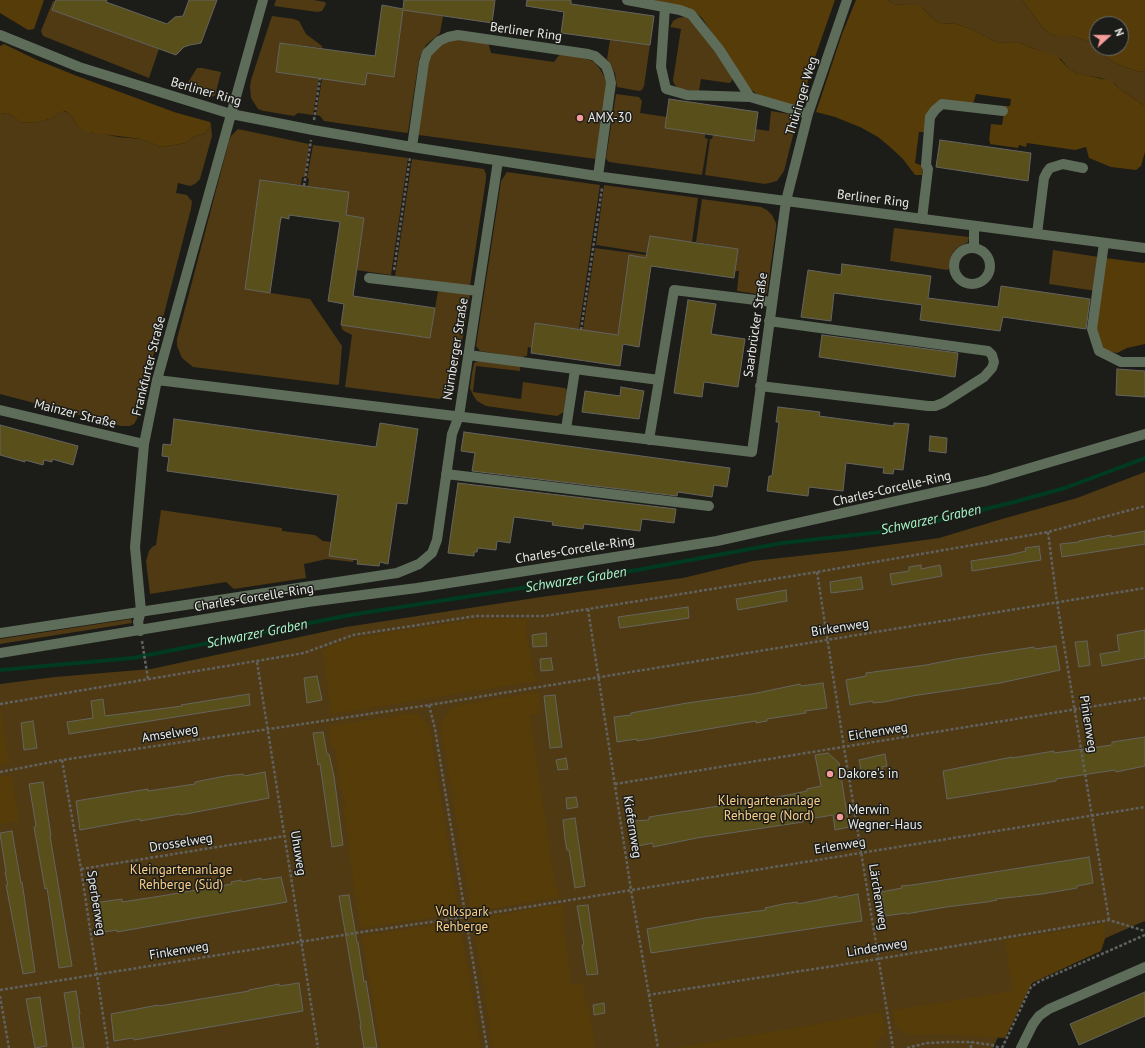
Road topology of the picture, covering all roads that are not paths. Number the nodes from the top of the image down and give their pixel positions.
1 (263, 0) edge
2 (628, 0) edge
3 (847, 0) edge
4 (665, 7) junction
5 (0, 35) edge
6 (750, 97) junction
7 (1003, 111) dead end
8 (231, 114) junction
9 (808, 114) junction
10 (412, 147) junction
11 (498, 161) junction
12 (1083, 168) dead end
13 (601, 177) junction
14 (786, 201) junction
15 (922, 219) junction
16 (974, 226) junction
17 (1037, 234) junction
18 (1104, 243) junction
19 (974, 247) dead end
20 (1145, 248) edge
21 (369, 278) dead end
22 (478, 290) junction
23 (772, 302) junction
24 (769, 321) junction
25 (468, 355) junction
26 (1145, 362) edge
27 (575, 370) junction
28 (158, 380) junction
29 (659, 380) junction
30 (760, 386) junction
31 (0, 410) edge
32 (459, 416) junction
33 (566, 429) junction
34 (1145, 434) edge
35 (649, 440) junction
36 (144, 444) junction
37 (446, 474) junction
38 (709, 506) dead end
39 (141, 611) junction
40 (140, 631) junction
41 (0, 633) edge
42 (0, 653) edge
43 (1145, 967) edge
44 (1021, 1048) edge

1 - 8 street, Frankfurter Straße
2 - 4 street
3 - 9 street, Thüringer Weg
4 - 6 street
4 - 6 street
5 - 8 street, Berliner Ring
6 - 9 street
7 - 15 street
8 - 10 street, Berliner Ring
8 - 28 street, Frankfurter Straße
9 - 14 street, Thüringer Weg
10 - 11 street, Berliner Ring
10 - 13 street, Berliner Ring
11 - 13 street, Berliner Ring
11 - 22 street, Nürnberger Straße
12 - 17 street
13 - 14 street, Berliner Ring
14 - 15 street, Berliner Ring
14 - 23 street, Saarbrücker Straße
15 - 16 street, Berliner Ring
16 - 17 street, Berliner Ring
16 - 19 street
17 - 18 street, Berliner Ring
18 - 20 street, Berliner Ring
18 - 26 street
21 - 22 street
22 - 25 street, Nürnberger Straße
23 - 24 street, Saarbrücker Straße
23 - 29 street
24 - 30 street, Saarbrücker Straße
24 - 30 street
25 - 27 street
25 - 32 street, Nürnberger Straße
27 - 29 street
27 - 33 street
28 - 32 street
28 - 36 street, Frankfurter Straße
29 - 35 street
30 - 35 street, Saarbrücker Straße
31 - 36 street, Mainzer Straße
32 - 33 street
32 - 37 street, Nürnberger Straße
33 - 35 street
34 - 40 street, Charles-Corcelle-Ring
36 - 39 street, Frankfurter Straße
37 - 38 street
37 - 39 street, Nürnberger Straße
39 - 40 street, Frankfurter Straße
39 - 41 street
40 - 42 street, Charles-Corcelle-Ring
43 - 44 street

